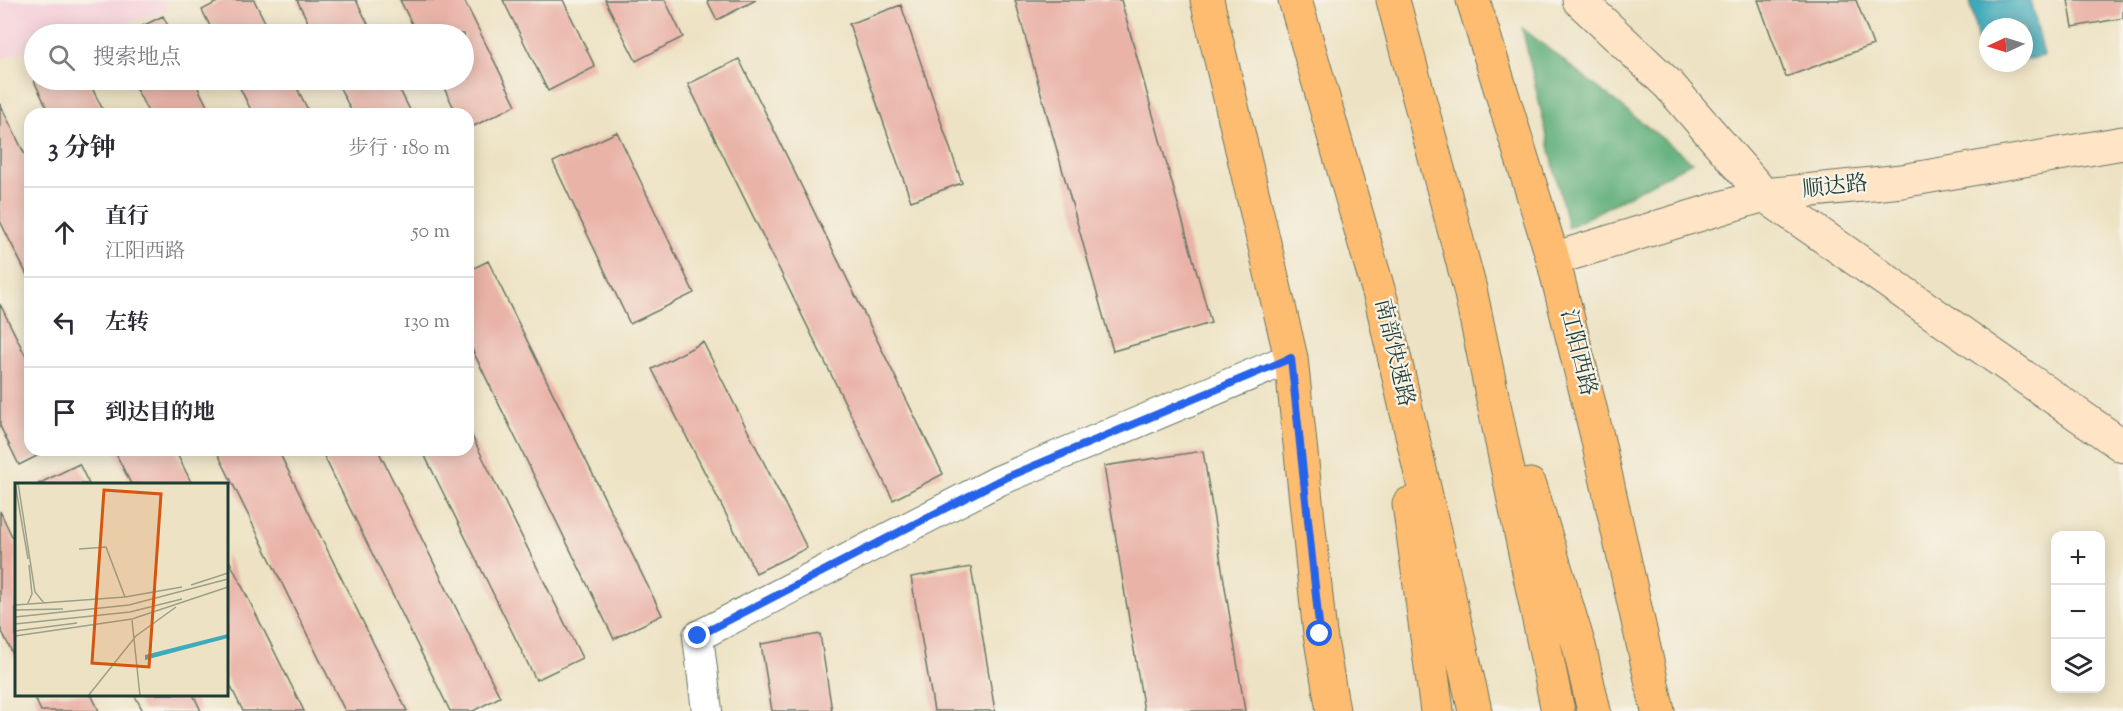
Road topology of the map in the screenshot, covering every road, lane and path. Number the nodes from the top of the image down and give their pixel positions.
1 (1207, 0) edge
2 (1289, 0) edge
3 (1295, 0) edge
4 (1393, 0) edge
5 (1473, 0) edge
6 (1579, 0) edge
7 (1308, 41) junction
8 (2123, 144) edge
9 (1764, 195) junction
10 (1553, 259) junction
11 (1470, 289) junction
12 (1382, 303) junction
13 (1291, 358) junction
14 (2123, 446) edge
15 (707, 711) edge
16 (1333, 711) edge
17 (1437, 711) edge
18 (1475, 711) edge
19 (1558, 711) edge
20 (1594, 711) edge
21 (1658, 711) edge

1 - 13 main road
2 - 7 main road
3 - 7 main road, 南部快速路
4 - 11 main road
5 - 10 main road, 江阳西路
6 - 9 street
7 - 12 main road, 南部快速路
8 - 9 street, 顺达路
9 - 10 street, 顺达路
9 - 14 street
10 - 21 main road, 江阳西路
11 - 19 main road
11 - 20 main road
12 - 17 main road
12 - 18 main road, 南部快速路
13 - 15 street
13 - 16 main road

